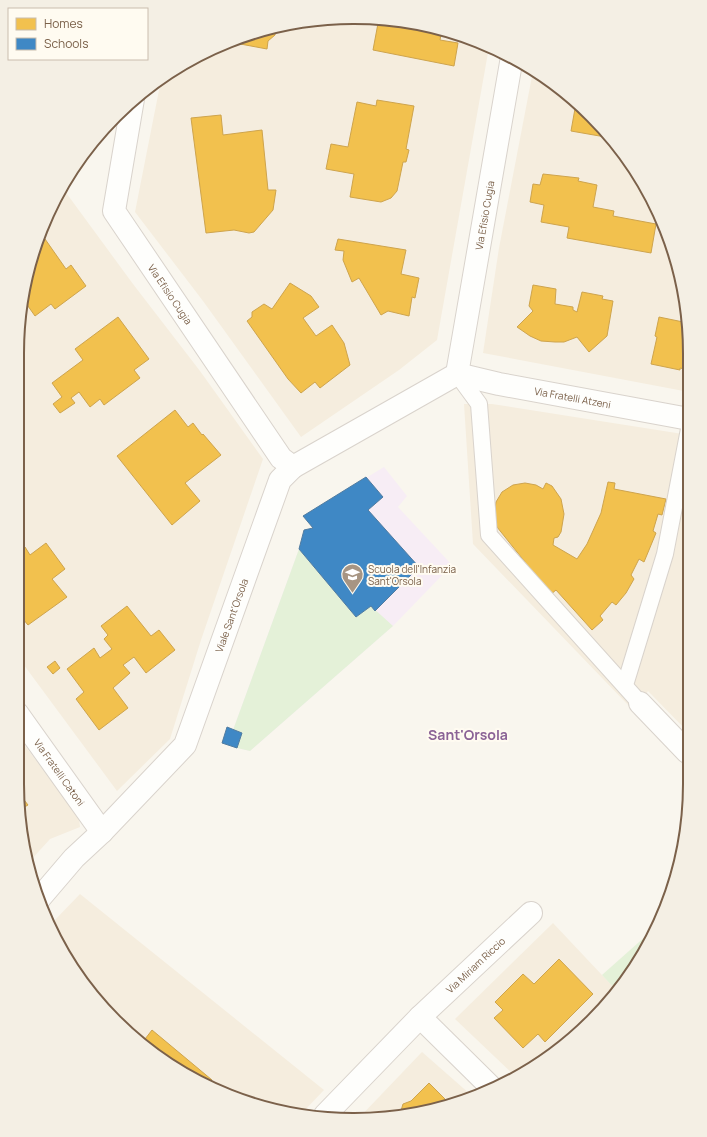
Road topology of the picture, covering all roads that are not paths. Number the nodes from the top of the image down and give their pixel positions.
1 (511, 64) edge
2 (131, 111) edge
3 (457, 374) junction
4 (683, 418) edge
5 (683, 460) edge
6 (293, 467) junction
7 (625, 685) junction
8 (640, 703) joint
9 (24, 723) edge
10 (683, 747) edge
11 (102, 832) junction
12 (43, 894) edge
13 (531, 913) dead end
14 (420, 1017) junction
15 (488, 1084) edge
16 (328, 1112) edge

1 - 3 street, Via Efisio Cugia
2 - 6 street, Via Efisio Cugia
3 - 4 street, Via Fratelli Atzeni
3 - 6 street, Viale Sant'Orsola
3 - 7 lane
5 - 7 lane
6 - 11 street, Viale Sant'Orsola
7 - 8 lane
8 - 10 street
9 - 11 street, Via Fratelli Catoni
11 - 12 street, Viale Sant'Orsola
13 - 14 street, Via Miriam Riccio
14 - 15 street
14 - 16 street, Via Miriam Riccio

